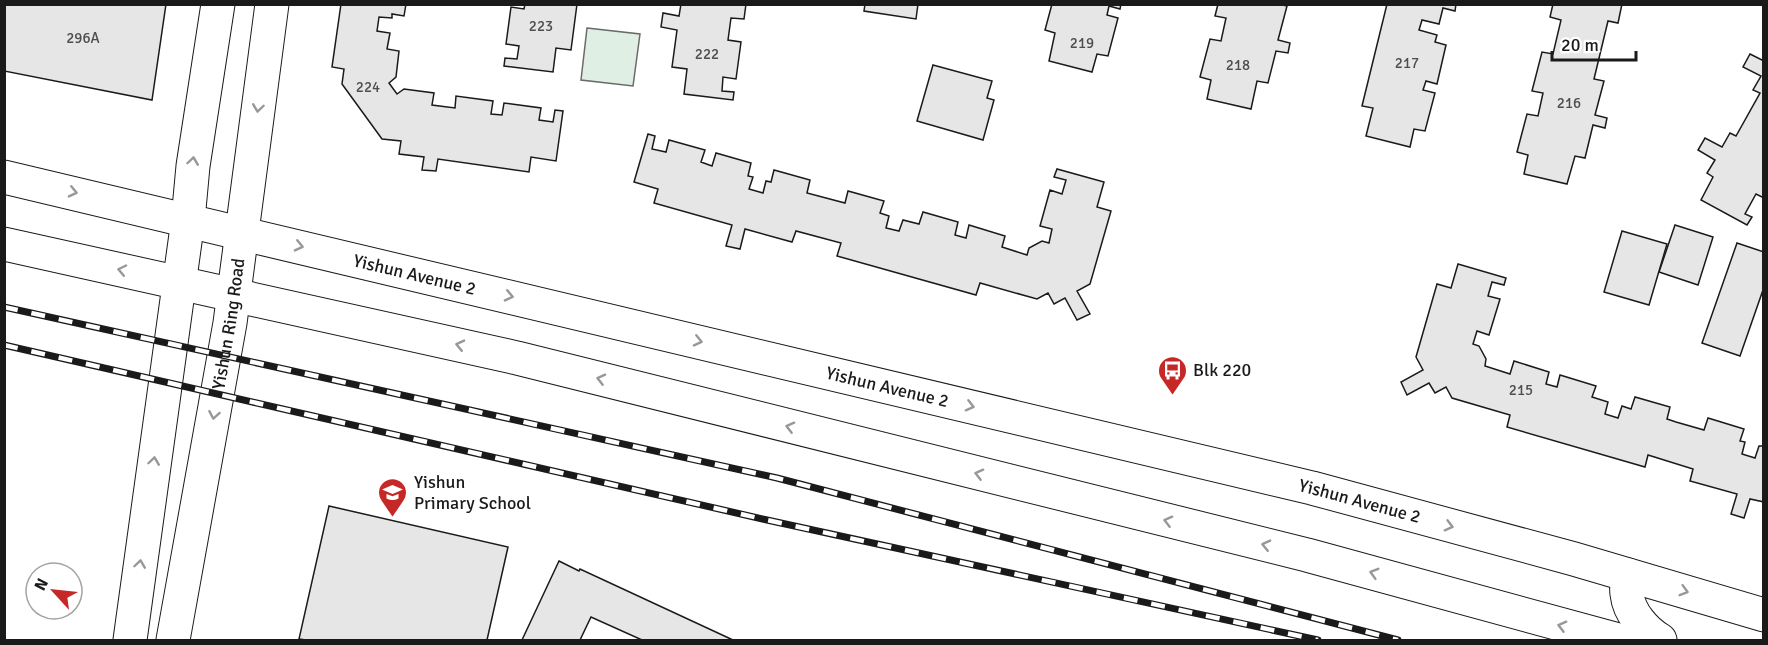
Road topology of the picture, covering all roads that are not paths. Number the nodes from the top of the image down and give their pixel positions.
1 (218, 4) edge
2 (272, 4) edge
3 (4, 177) edge
4 (188, 219) junction
5 (242, 232) junction
6 (4, 244) edge
7 (179, 282) junction
8 (234, 295) junction
9 (1628, 575) junction
10 (1764, 615) edge
11 (130, 640) edge
12 (173, 640) edge
13 (1618, 640) edge
14 (1660, 640) edge

4 -> 1 main road
2 -> 5 main road, Yishun Ring Road
3 -> 4 main road, Yishun Avenue 2
4 - 5 main road, Yishun Avenue 2
4 - 7 main road
5 - 8 main road, Yishun Ring Road
5 -> 9 main road, Yishun Avenue 2
7 -> 6 main road
7 - 8 main road
11 -> 7 main road
8 -> 12 main road, Yishun Ring Road
13 -> 8 main road
9 -> 10 main road, Yishun Avenue 2
9 - 14 main road

